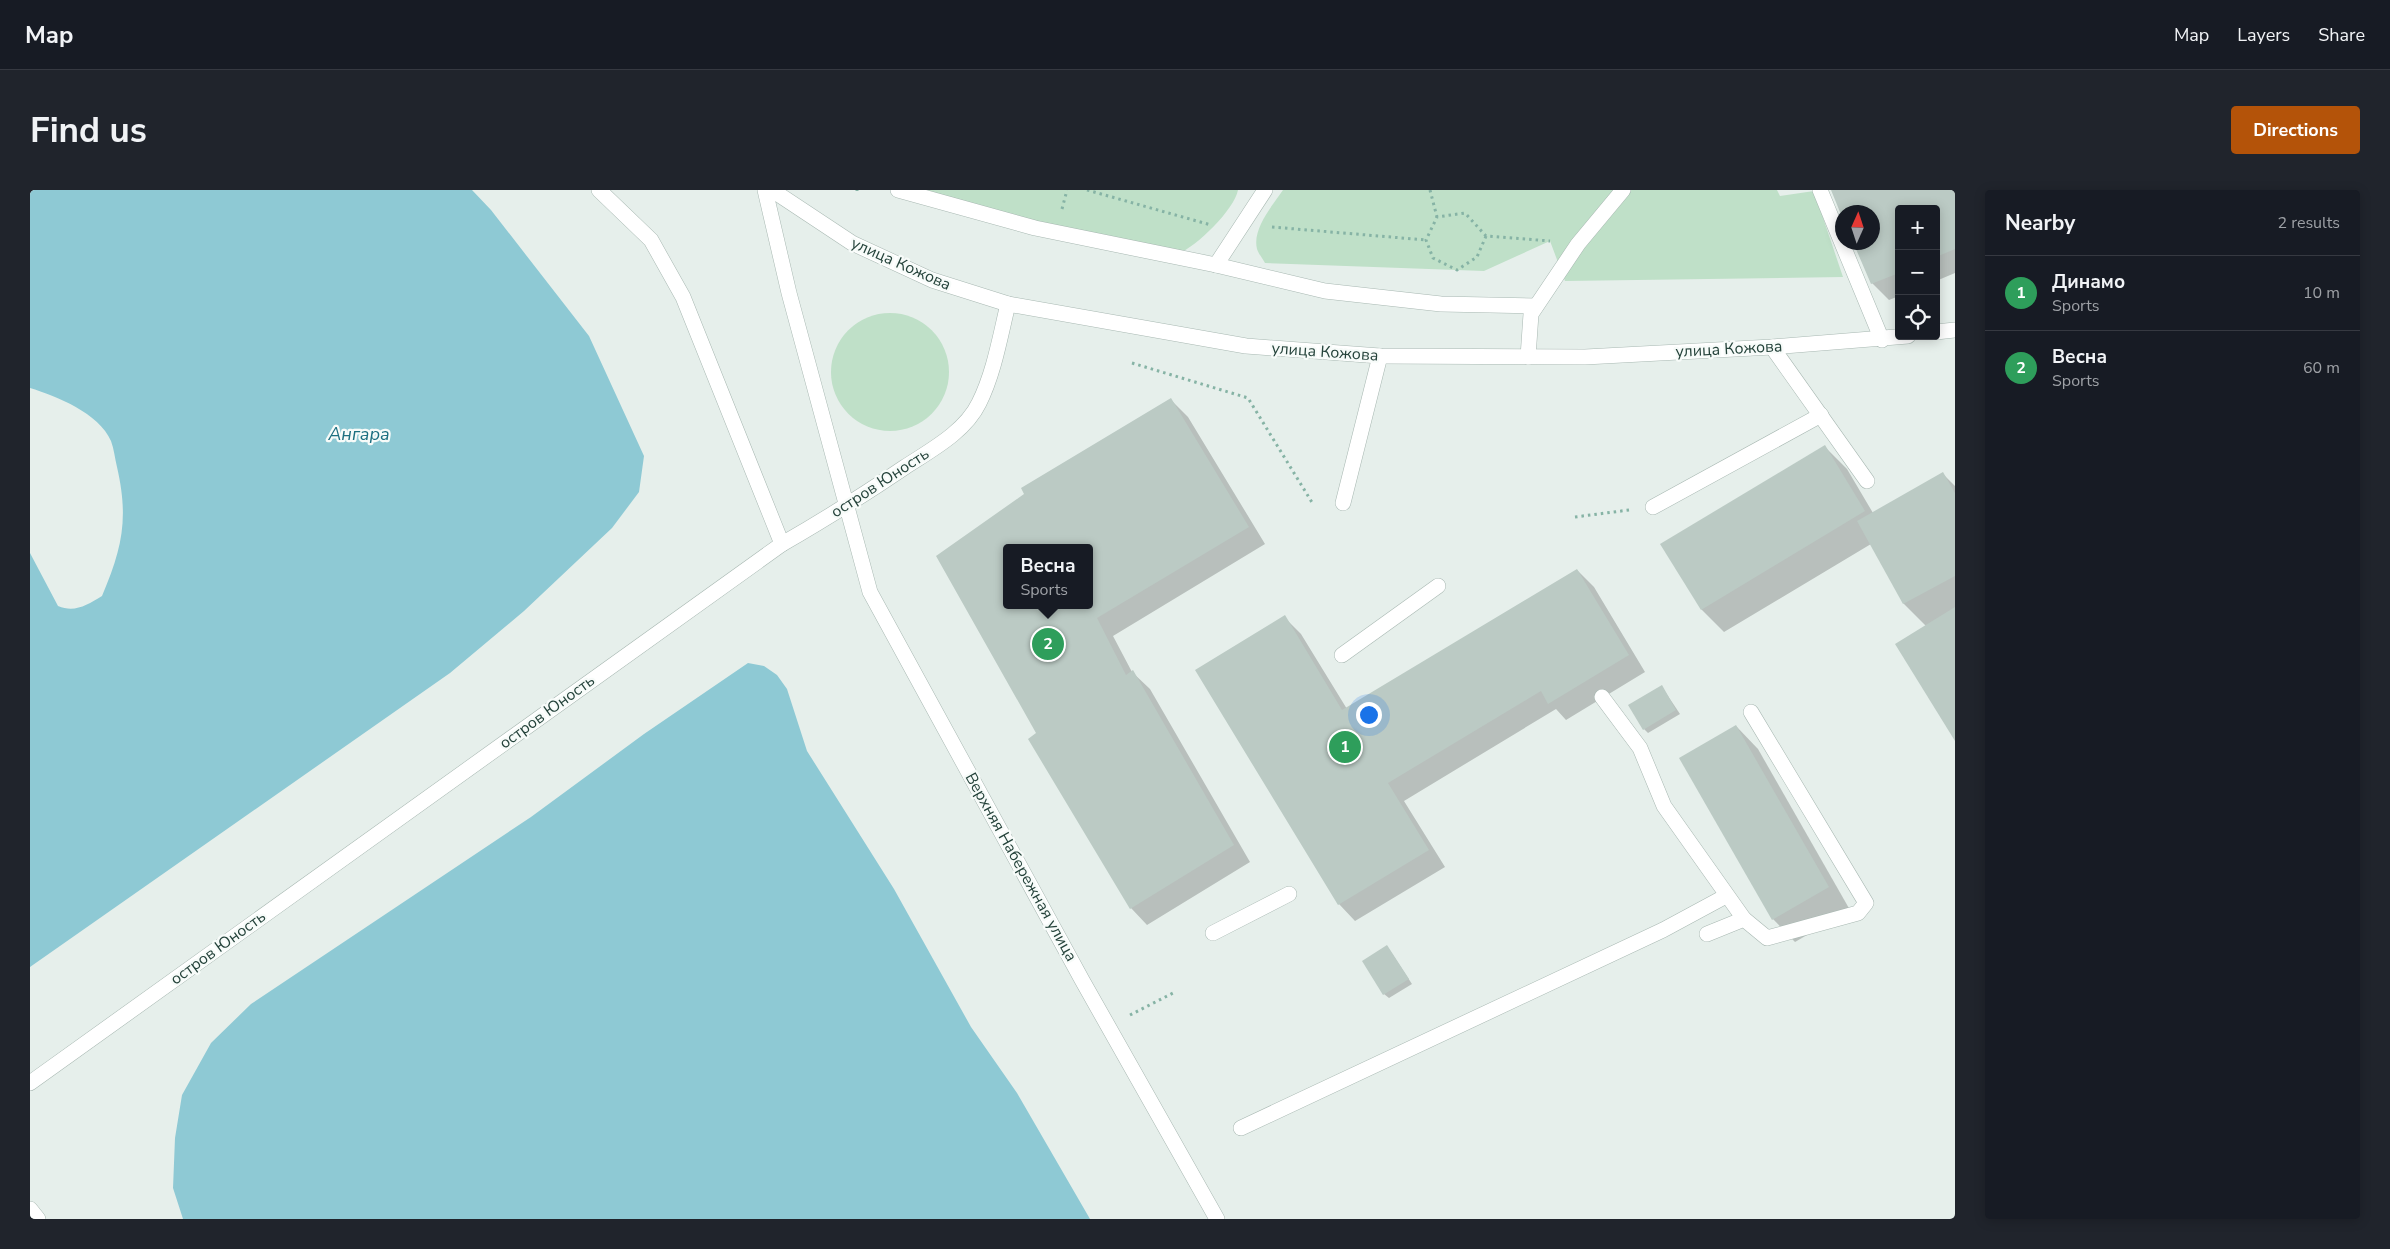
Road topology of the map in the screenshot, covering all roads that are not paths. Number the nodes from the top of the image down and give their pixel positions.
1 (599, 190) edge
2 (765, 190) edge
3 (772, 190) edge
4 (898, 190) edge
5 (1265, 190) edge
6 (1623, 190) edge
7 (1820, 190) edge
8 (1216, 265) junction
9 (1008, 304) junction
10 (1536, 306) junction
11 (1955, 330) edge
12 (1940, 332) edge
13 (1895, 338) edge
14 (1882, 340) junction
15 (1772, 347) junction
16 (1380, 356) junction
17 (1528, 357) junction
18 (1821, 415) junction
19 (1868, 481) dead end
20 (1342, 503) dead end
21 (846, 506) junction
22 (1653, 507) road end
23 (782, 544) junction
24 (1438, 586) dead end
25 (1342, 655) dead end
26 (1602, 697) dead end
27 (1751, 712) dead end
28 (1289, 894) dead end
29 (1726, 896) junction
30 (1744, 919) junction
31 (1212, 933) dead end
32 (1707, 934) dead end
33 (30, 1083) edge
34 (1241, 1128) dead end
35 (30, 1209) edge
36 (38, 1219) edge
37 (1217, 1219) edge

1 - 23 street
2 - 21 street, Верхняя Набережная улица
3 - 9 street, улица Кожова
4 - 8 street
5 - 8 street
6 - 10 street
7 - 14 street
8 - 10 street
9 - 16 street, улица Кожова
9 - 21 street, остров Юность
10 - 17 street
11 - 12 street
13 - 14 street, улица Кожова
14 - 15 street, улица Кожова
15 - 17 street, улица Кожова
15 - 18 street
16 - 17 street, улица Кожова
16 - 20 street
18 - 19 street
18 - 22 street
21 - 23 street, остров Юность
21 - 37 street, Верхняя Набережная улица
23 - 33 street, остров Юность
24 - 25 street
26 - 29 street
27 - 30 street
28 - 31 street
29 - 30 street
29 - 34 street
30 - 32 street
35 - 36 street

